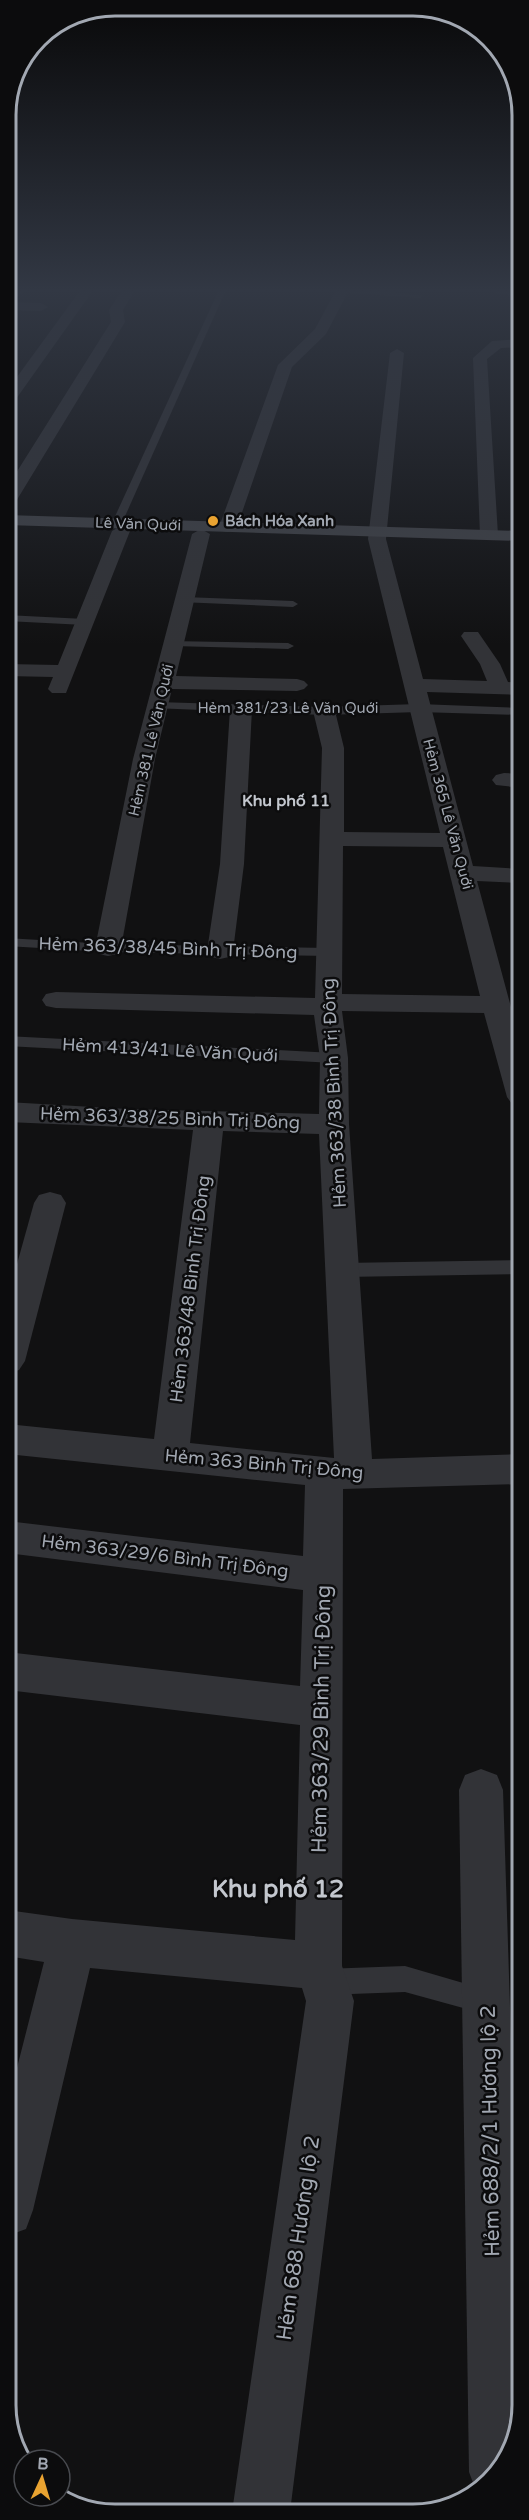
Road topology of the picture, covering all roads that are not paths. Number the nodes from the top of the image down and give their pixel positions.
1 (64, 410) edge
2 (170, 410) edge
3 (269, 410) edge
4 (391, 410) edge
5 (483, 410) edge
6 (17, 485) edge
7 (17, 521) edge
8 (17, 527) edge
9 (119, 527) junction
10 (228, 527) junction
11 (201, 534) junction
12 (377, 535) junction
13 (489, 535) junction
14 (512, 536) edge
15 (512, 543) edge
16 (184, 600) junction
17 (292, 604) dead end
18 (17, 619) edge
19 (85, 622) junction
20 (471, 636) dead end
21 (173, 643) junction
22 (288, 646) dead end
23 (17, 672) edge
24 (164, 682) junction
25 (297, 685) dead end
26 (500, 688) junction
27 (512, 689) edge
28 (416, 696) junction
29 (157, 706) junction
30 (242, 708) junction
31 (512, 710) edge
32 (324, 711) junction
33 (331, 839) junction
34 (455, 840) junction
35 (464, 873) junction
36 (512, 875) edge
37 (17, 943) edge
38 (108, 948) junction
39 (220, 951) junction
40 (329, 952) junction
41 (56, 1000) dead end
42 (328, 1005) junction
43 (496, 1005) junction
44 (17, 1042) edge
45 (334, 1058) junction
46 (512, 1062) edge
47 (17, 1112) edge
48 (209, 1121) junction
49 (334, 1124) junction
50 (50, 1203) dead end
51 (512, 1267) edge
52 (343, 1270) junction
53 (16, 1326) edge
54 (16, 1440) edge
55 (170, 1456) junction
56 (512, 1469) edge
57 (339, 1474) junction
58 (16, 1539) edge
59 (323, 1575) junction
60 (16, 1672) edge
61 (321, 1708) junction
62 (481, 1790) dead end
63 (16, 1934) edge
64 (72, 1943) junction
65 (321, 1974) junction
66 (487, 2001) junction
67 (16, 2173) edge
68 (498, 2456) edge
69 (262, 2504) edge

1 - 6 street
2 - 9 lane
3 - 10 street
4 - 12 street
5 - 13 street
7 - 9 main road, Lê Văn Quới
8 - 9 main road, Lê Văn Quới
9 - 10 main road, Lê Văn Quới
9 - 11 main road, Lê Văn Quới
9 - 19 street
10 - 12 main road, Lê Văn Quới
11 - 12 main road, Lê Văn Quới
11 - 16 street, Hẻm 381 Lê Văn Quới
12 - 13 main road, Lê Văn Quới
12 - 15 main road, Lê Văn Quới
12 - 28 street, Hẻm 365 Lê Văn Quới
13 - 14 main road, Lê Văn Quới
16 - 17 lane
16 - 21 street, Hẻm 381 Lê Văn Quới
18 - 19 lane
19 - 23 street
20 - 26 street
21 - 22 lane
21 - 24 street, Hẻm 381 Lê Văn Quới
24 - 25 street
24 - 29 street, Hẻm 381 Lê Văn Quới
26 - 27 street
26 - 28 street
28 - 31 lane, Hẻm 381/23 Lê Văn Quới
28 - 32 lane, Hẻm 381/23 Lê Văn Quới
28 - 34 street, Hẻm 365 Lê Văn Quới
29 - 30 lane, Hẻm 381/23 Lê Văn Quới
29 - 38 street, Hẻm 381 Lê Văn Quới
30 - 32 lane, Hẻm 381/23 Lê Văn Quới
30 - 39 street
32 - 33 street, Hẻm 363/38 Bình Trị Đông
33 - 34 street
33 - 40 street, Hẻm 363/38 Bình Trị Đông
34 - 35 street, Hẻm 365 Lê Văn Quới
35 - 36 street
35 - 43 street, Hẻm 365 Lê Văn Quới
37 - 38 lane, Hẻm 363/38/45 Bình Trị Đông
38 - 39 lane, Hẻm 363/38/45 Bình Trị Đông
39 - 40 lane, Hẻm 363/38/45 Bình Trị Đông
40 - 42 street, Hẻm 363/38 Bình Trị Đông
41 - 42 street
42 - 43 street
42 - 45 street, Hẻm 363/38 Bình Trị Đông
43 - 46 street, Hẻm 365 Lê Văn Quới
44 - 45 lane, Hẻm 413/41 Lê Văn Quới
45 - 49 street, Hẻm 363/38 Bình Trị Đông
47 - 48 street, Hẻm 363/38/25 Bình Trị Đông
48 - 49 street, Hẻm 363/38/25 Bình Trị Đông
48 - 55 street, Hẻm 363/48 Bình Trị Đông
49 - 52 street, Hẻm 363/38 Bình Trị Đông
50 - 53 street
51 - 52 lane
52 - 57 street, Hẻm 363/38 Bình Trị Đông
54 - 55 street, Hẻm 363 Bình Trị Đông
55 - 57 street, Hẻm 363 Bình Trị Đông
56 - 57 street, Hẻm 363 Bình Trị Đông
57 - 59 street, Hẻm 363/29 Bình Trị Đông
58 - 59 street, Hẻm 363/29/6 Bình Trị Đông
59 - 61 street, Hẻm 363/29 Bình Trị Đông
60 - 61 street
61 - 65 street, Hẻm 363/29 Bình Trị Đông
62 - 66 street, Hẻm 688/2/1 Hương lộ 2
63 - 64 street
64 - 65 street
64 - 67 street
65 - 66 lane
65 - 69 street, Hẻm 688 Hương lộ 2
66 - 68 street, Hẻm 688/2/1 Hương lộ 2

